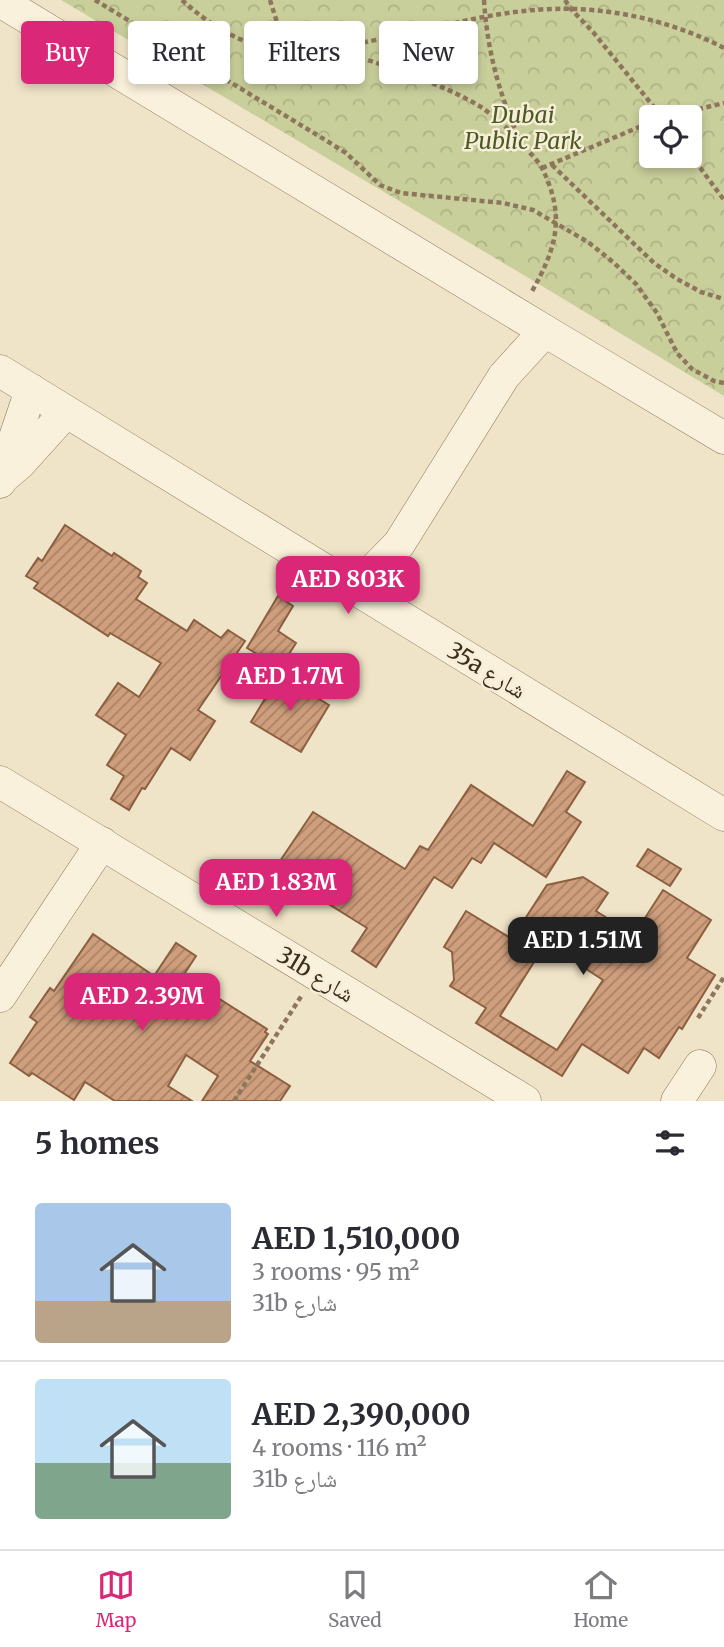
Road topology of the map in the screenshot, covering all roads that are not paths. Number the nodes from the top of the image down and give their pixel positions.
1 (0, 1) edge
2 (532, 323) junction
3 (0, 371) edge
4 (31, 390) junction
5 (66, 412) junction
6 (724, 438) edge
7 (1, 480) edge
8 (399, 544) junction
9 (355, 589) junction
10 (383, 606) junction
11 (0, 782) edge
12 (724, 814) edge
13 (102, 843) junction
14 (0, 996) edge
15 (700, 1066) dead end
16 (525, 1101) edge
17 (677, 1101) edge

1 - 2 street
2 - 6 street
2 - 8 street
3 - 4 street, 35a شارع
4 - 5 street, 35a شارع
4 - 7 street
5 - 7 street
5 - 9 street, 35a شارع
8 - 9 street
8 - 10 street
9 - 10 street, 35a شارع
10 - 12 street, 35a شارع
11 - 13 street, 31b شارع
13 - 14 street
13 - 16 street, 31b شارع
15 - 17 street

